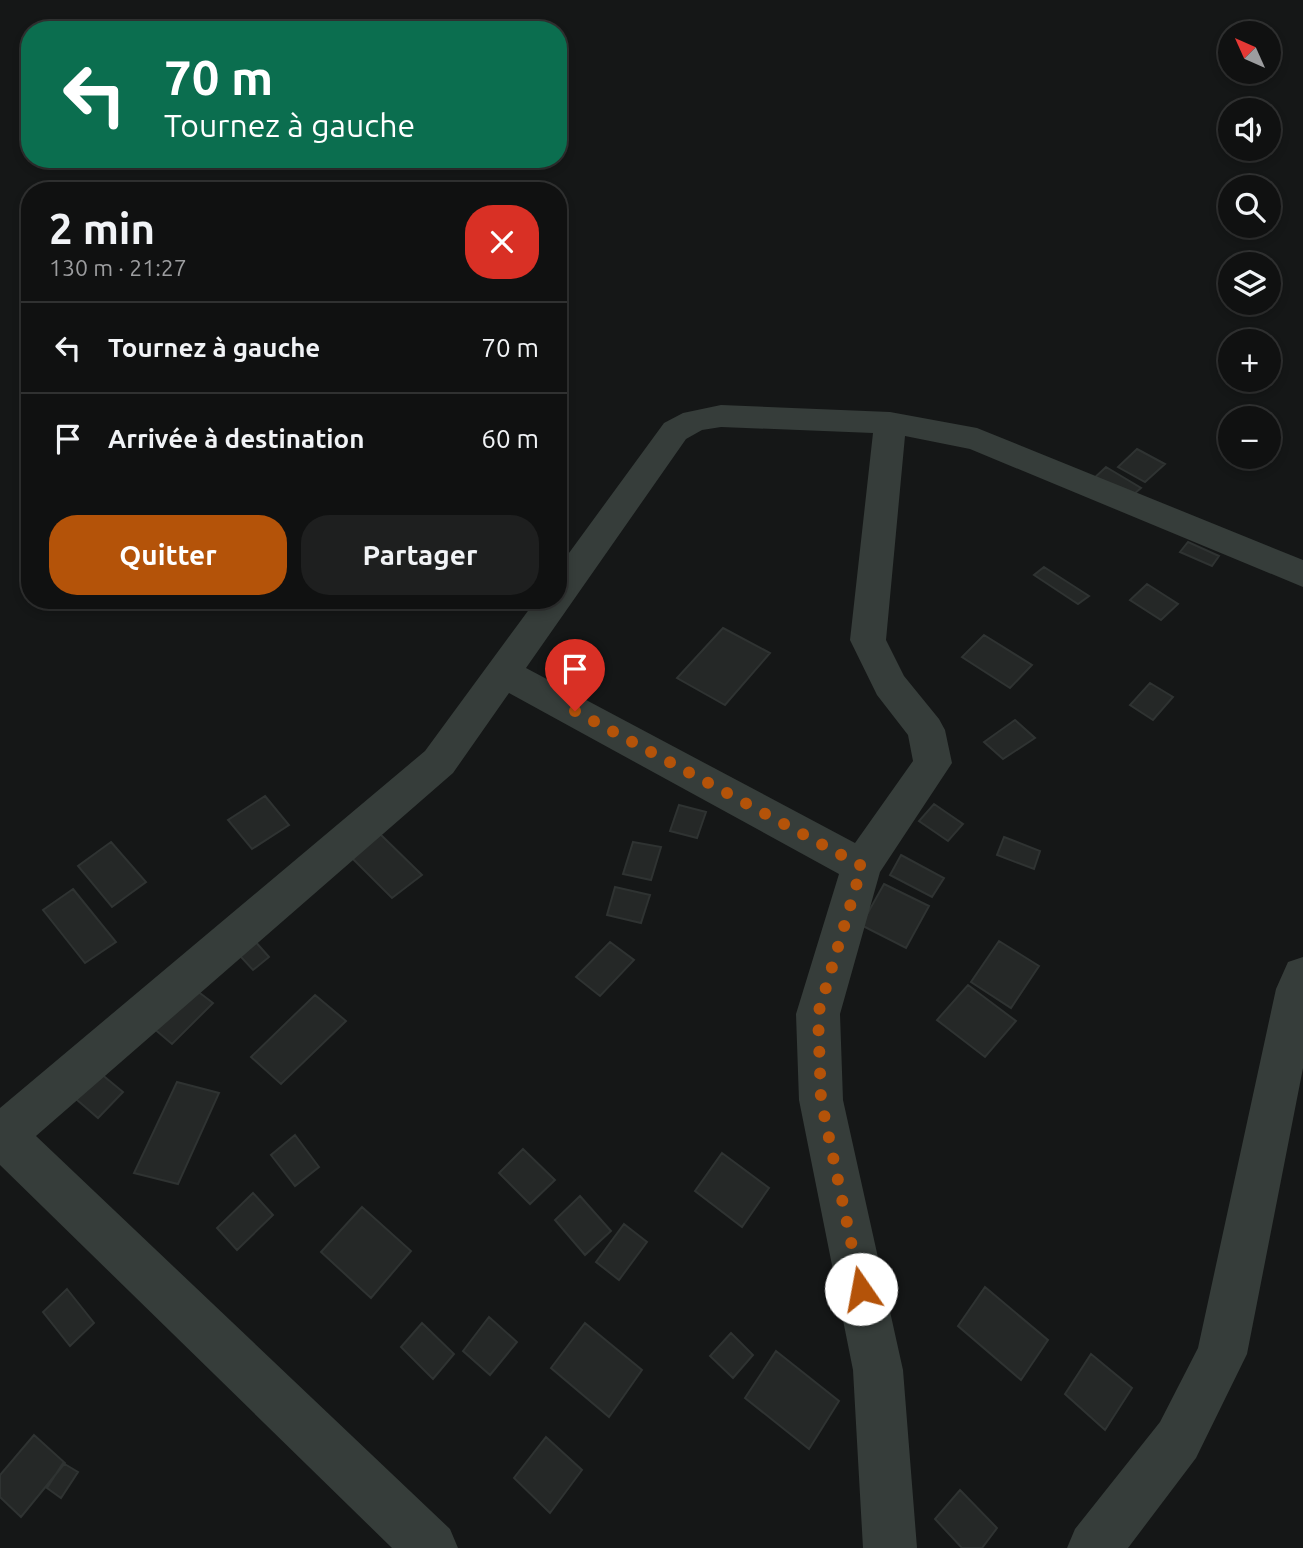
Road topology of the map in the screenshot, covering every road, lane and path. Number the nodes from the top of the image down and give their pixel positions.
1 (890, 423) junction
2 (1303, 574) edge
3 (567, 582) edge
4 (549, 609) edge
5 (503, 673) junction
6 (862, 866) junction
7 (1303, 976) edge
8 (1, 1135) edge
9 (431, 1548) edge
10 (890, 1548) edge
11 (1094, 1548) edge

1 - 2 street
1 - 3 street
1 - 6 street
4 - 5 street
5 - 6 street
5 - 8 street
6 - 10 street
7 - 11 street
8 - 9 street

